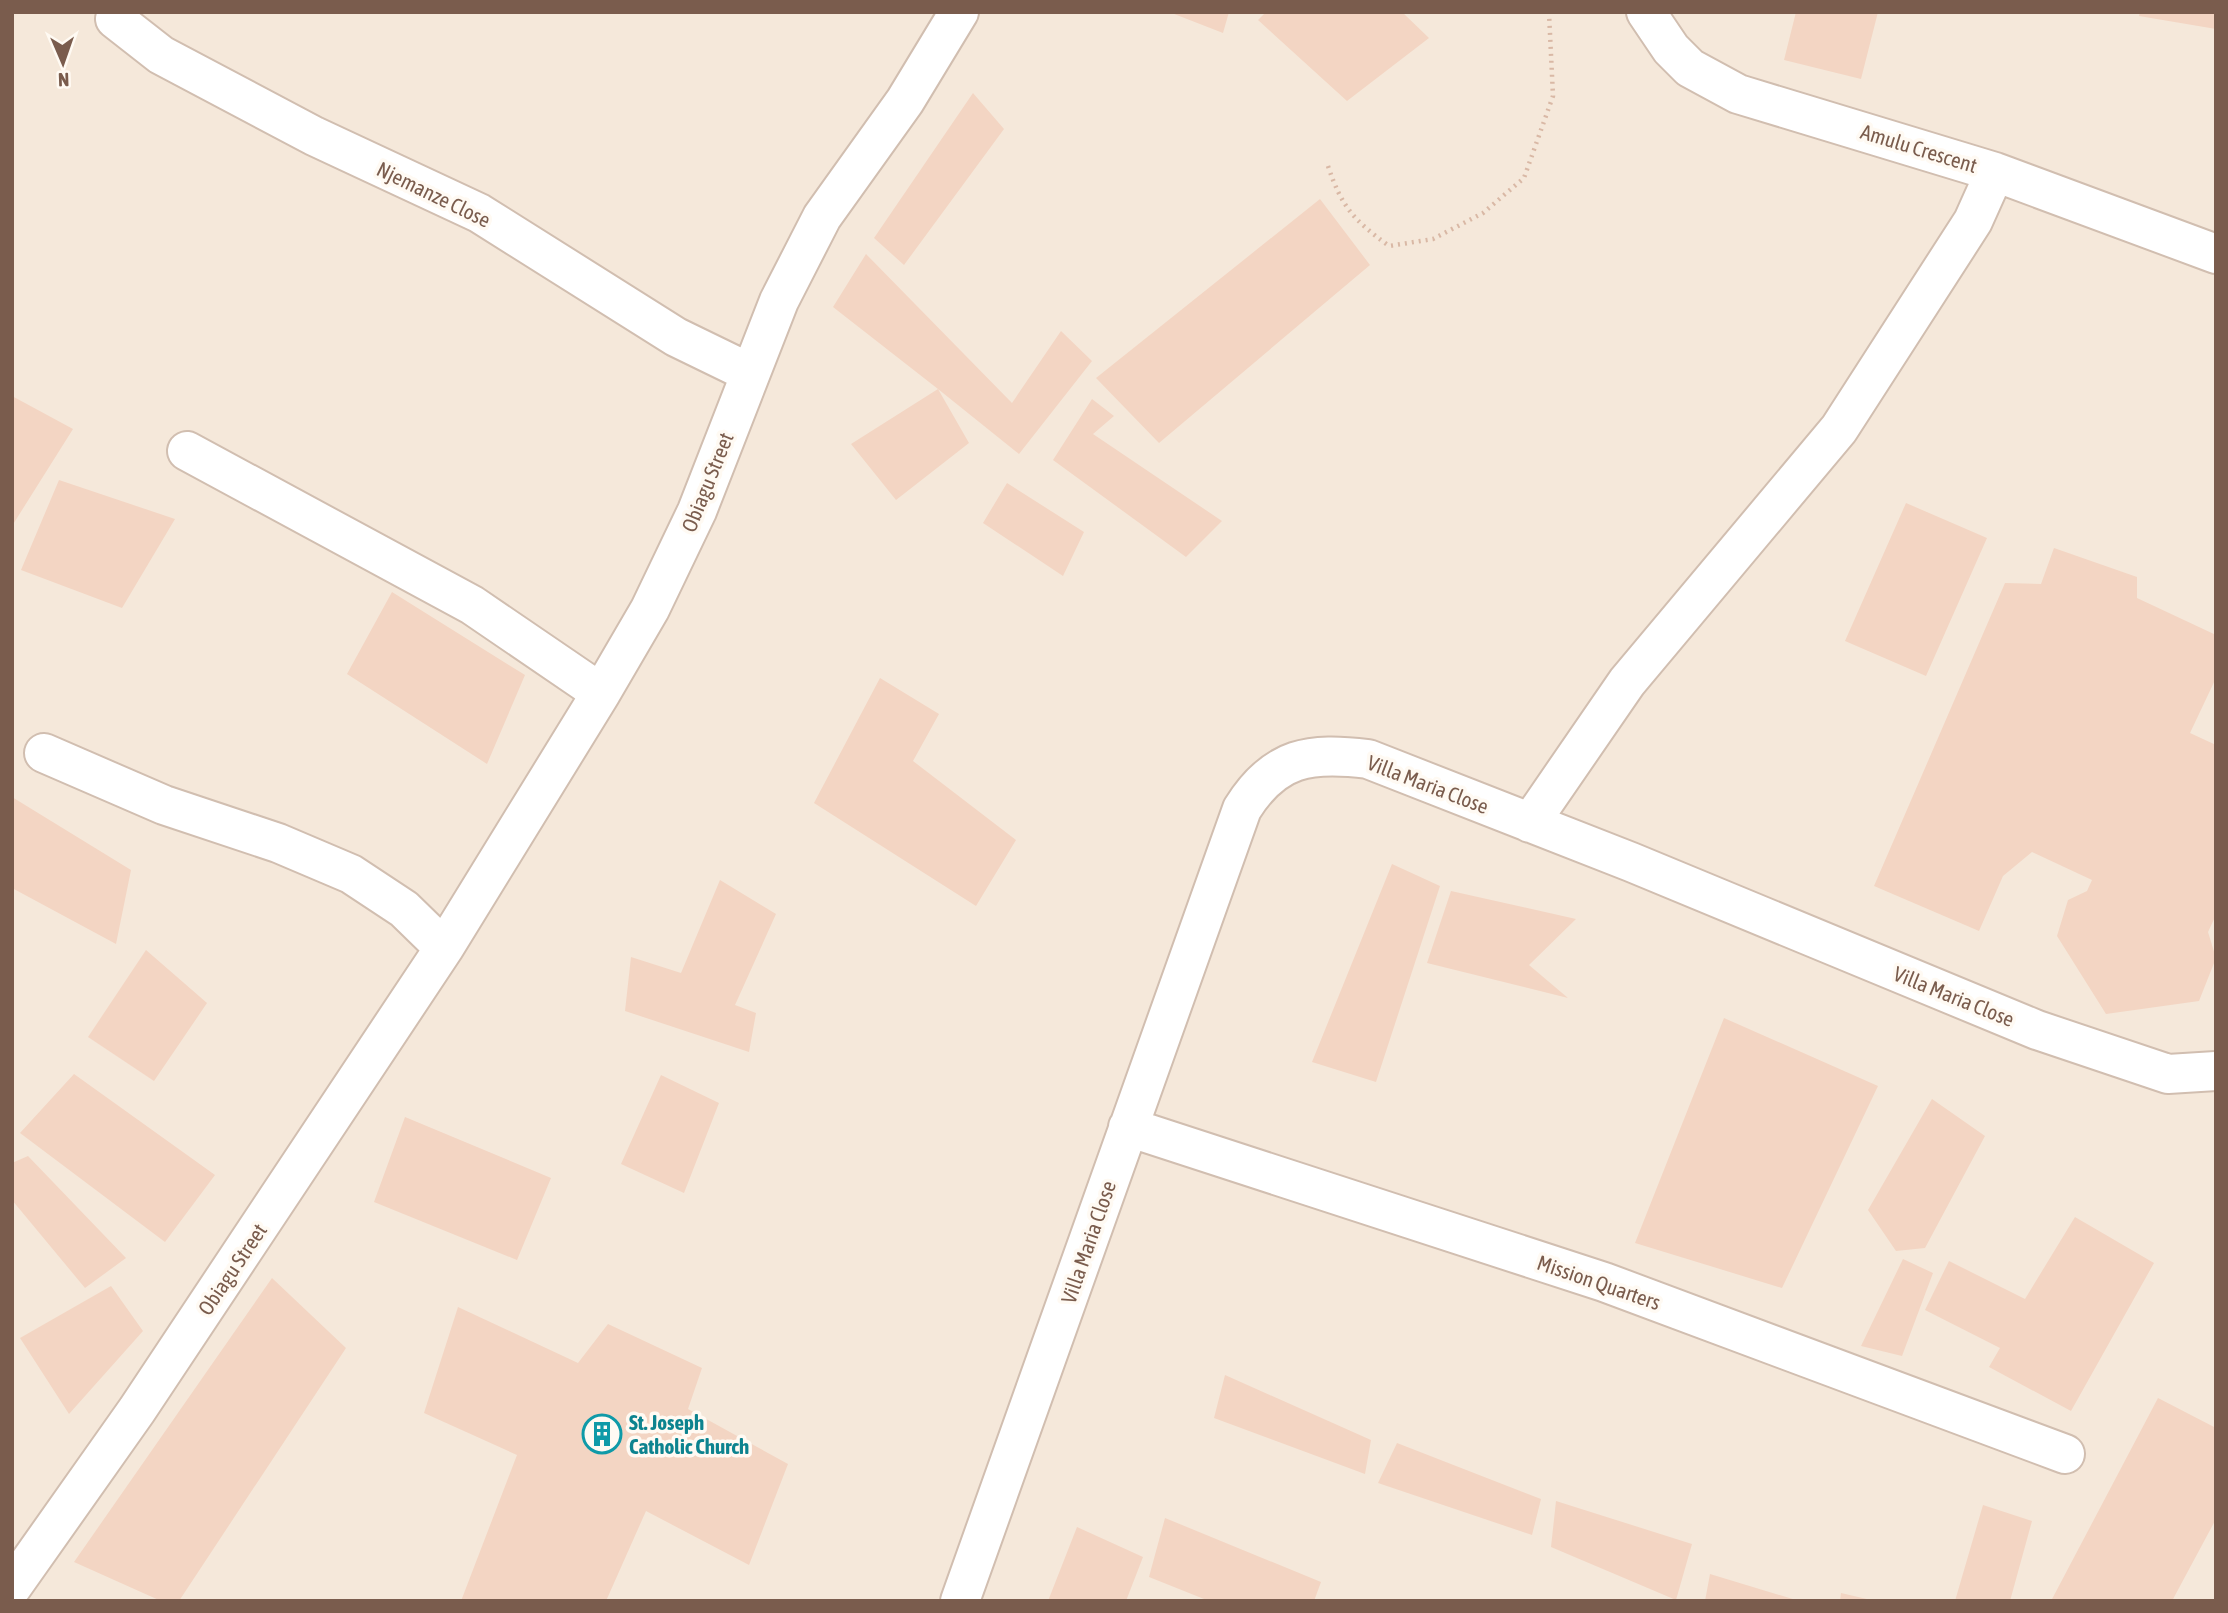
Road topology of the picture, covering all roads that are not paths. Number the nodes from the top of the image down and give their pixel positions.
1 (959, 12) edge
2 (1646, 12) edge
3 (115, 19) dead end
4 (1995, 172) junction
5 (2216, 254) edge
6 (750, 373) junction
7 (187, 451) dead end
8 (601, 693) junction
9 (44, 752) dead end
10 (1530, 823) junction
11 (444, 948) junction
12 (2216, 1071) edge
13 (1128, 1128) junction
14 (2065, 1454) dead end
15 (12, 1587) edge
16 (960, 1601) edge

1 - 6 street, Obiagu Street
2 - 4 street, Amulu Crescent
3 - 6 street, Njemanze Close
4 - 5 street, Amulu Crescent
4 - 10 street
6 - 8 street, Obiagu Street
7 - 8 street
8 - 11 street, Obiagu Street
9 - 11 street
10 - 12 street, Villa Maria Close
10 - 13 street, Villa Maria Close
11 - 15 street, Obiagu Street
13 - 14 street, Mission Quarters
13 - 16 street, Villa Maria Close

